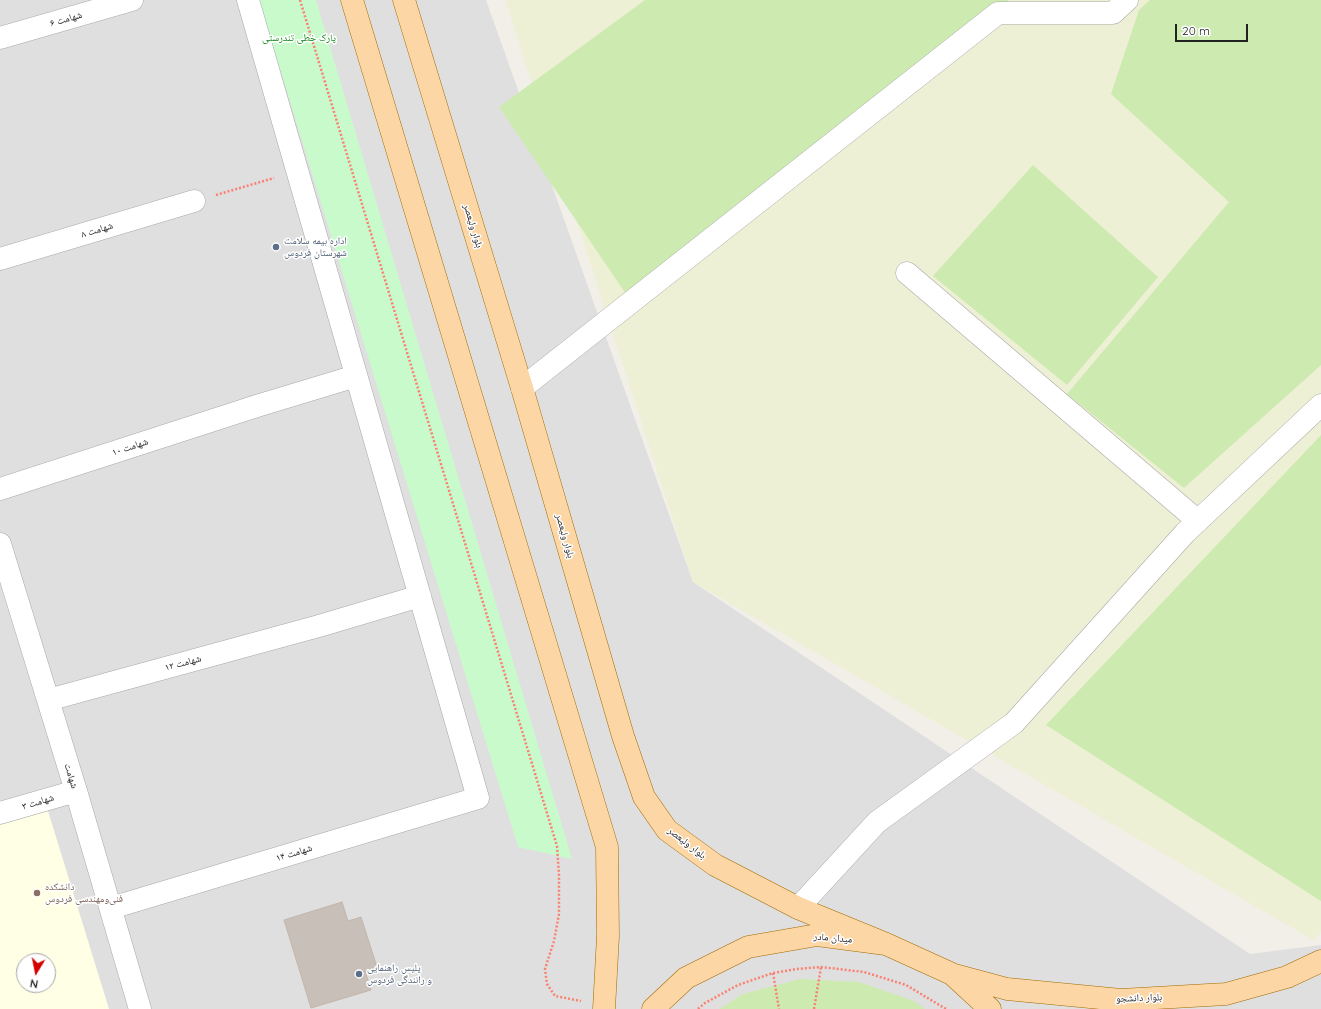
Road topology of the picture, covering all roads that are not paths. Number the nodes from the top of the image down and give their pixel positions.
1 (132, 0) edge
2 (248, 0) edge
3 (352, 0) edge
4 (404, 0) edge
5 (1127, 0) edge
6 (0, 38) edge
7 (194, 201) road end
8 (0, 259) edge
9 (907, 273) dead end
10 (356, 376) junction
11 (522, 388) junction
12 (1321, 405) edge
13 (0, 489) edge
14 (1198, 521) junction
15 (0, 544) edge
16 (420, 596) junction
17 (48, 700) junction
18 (76, 791) junction
19 (0, 813) edge
20 (111, 908) junction
21 (798, 908) junction
22 (886, 944) junction
23 (1321, 960) edge
24 (952, 974) junction
25 (604, 1007) edge
26 (140, 1009) edge
27 (653, 1009) edge
28 (990, 1009) edge

1 - 6 street, شهامت ۶
2 - 10 street
3 - 25 main road
4 - 11 main road, بلوار ولیعصر
5 - 11 street
7 - 8 street, شهامت ۸
9 - 14 street
10 - 13 street, شهامت ۱۰
10 - 16 street
11 - 21 main road, بلوار ولیعصر
12 - 14 street
14 - 21 street
15 - 17 street, شهامت
16 - 17 street, شهامت ۱۲
16 - 20 street, شهامت ۱۴
17 - 18 street, شهامت
18 - 19 street, شهامت ۳
18 - 20 street, شهامت
20 - 26 street, شهامت
21 - 22 main road, بلوار ولیعصر
22 - 24 main road, میدان مادر
22 - 27 main road, میدان مادر
23 - 24 main road, بلوار دانشجو
24 - 28 main road, میدان مادر

